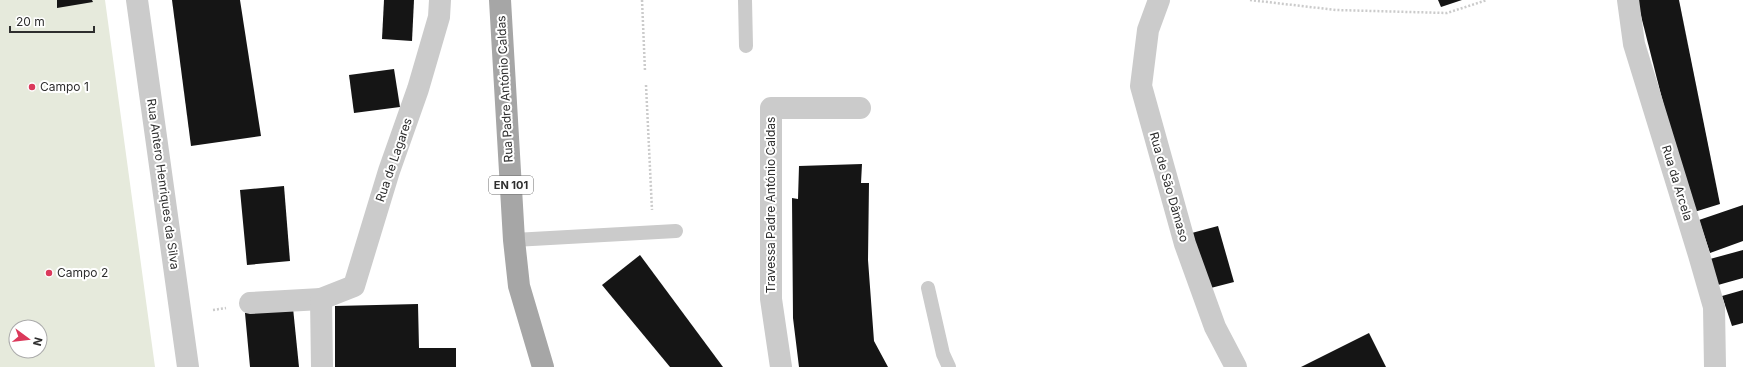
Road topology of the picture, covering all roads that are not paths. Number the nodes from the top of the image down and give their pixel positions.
1 (137, 0) edge
2 (440, 0) edge
3 (500, 0) edge
4 (745, 0) edge
5 (1160, 0) edge
6 (1628, 0) edge
7 (746, 46) dead end
8 (860, 108) dead end
9 (676, 232) dead end
10 (514, 240) junction
11 (928, 288) dead end
12 (321, 299) junction
13 (250, 303) dead end
14 (188, 367) edge
15 (322, 367) edge
16 (543, 367) edge
17 (781, 367) edge
18 (949, 367) edge
19 (1236, 367) edge
20 (1716, 367) edge

1 - 14 street, Rua Antero Henriques da Silva
2 - 12 street, Rua de Lagares
3 - 10 main road, Rua Padre António Caldas / EN 101
4 - 7 lane
5 - 19 street, Rua de São Dâmaso
6 - 20 street, Rua da Arcela
8 - 17 street, Travessa Padre António Caldas
9 - 10 lane
10 - 16 main road, Rua Padre António Caldas / EN 101
11 - 18 lane
12 - 13 street, Rua de Lagares
12 - 15 street

